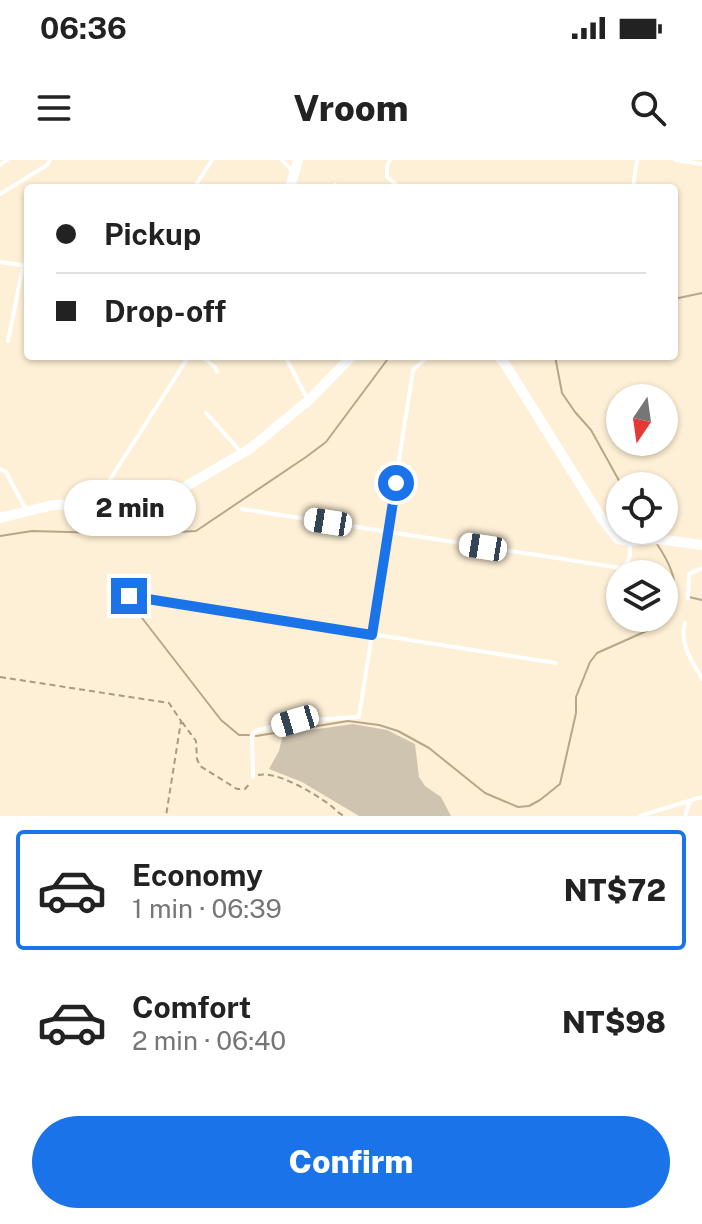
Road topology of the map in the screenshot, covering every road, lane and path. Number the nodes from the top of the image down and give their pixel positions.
1 (7, 160) edge
2 (50, 160) edge
3 (212, 160) edge
4 (282, 160) edge
5 (298, 160) edge
6 (390, 160) edge
7 (637, 160) edge
8 (675, 160) edge
9 (702, 164) edge
10 (0, 165) edge
11 (294, 173) junction
12 (197, 184) edge
13 (291, 184) edge
14 (395, 184) edge
15 (634, 184) edge
16 (0, 194) edge
17 (0, 262) edge
18 (24, 266) edge
19 (24, 274) edge
20 (8, 341) dead end
21 (186, 360) edge
22 (206, 360) edge
23 (287, 360) edge
24 (348, 360) edge
25 (424, 360) edge
26 (502, 360) edge
27 (217, 372) dead end
28 (309, 400) junction
29 (206, 413) dead end
30 (243, 453) junction
31 (0, 469) edge
32 (89, 505) junction
33 (242, 509) dead end
34 (27, 511) junction
35 (0, 518) edge
36 (606, 524) edge
37 (388, 532) junction
38 (678, 542) edge
39 (629, 544) edge
40 (702, 545) edge
41 (702, 568) edge
42 (129, 596) dead end
43 (688, 598) dead end
44 (685, 623) dead end
45 (372, 635) junction
46 (556, 663) dead end
47 (0, 677) edge
48 (702, 679) edge
49 (253, 777) dead end
50 (702, 797) edge
51 (690, 801) junction
52 (166, 816) edge
53 (640, 816) edge
54 (685, 816) edge

1 - 10 lane
2 - 16 lane
3 - 12 lane
4 - 11 lane
5 - 11 street
6 - 14 lane
7 - 15 lane
8 - 9 lane
11 - 13 street
17 - 18 lane
19 - 20 lane
21 - 32 lane
22 - 27 lane
23 - 28 lane
24 - 28 street
25 - 37 lane
26 - 36 street
28 - 30 street
29 - 30 lane
30 - 32 street
31 - 34 lane
32 - 34 street
33 - 37 lane
34 - 35 street
37 - 39 lane
37 - 45 lane
38 - 40 street
41 - 43 lane
42 - 45 lane
44 - 48 lane
45 - 46 lane
45 - 49 lane
47 - 52 path
50 - 51 lane
51 - 53 lane
51 - 54 lane

